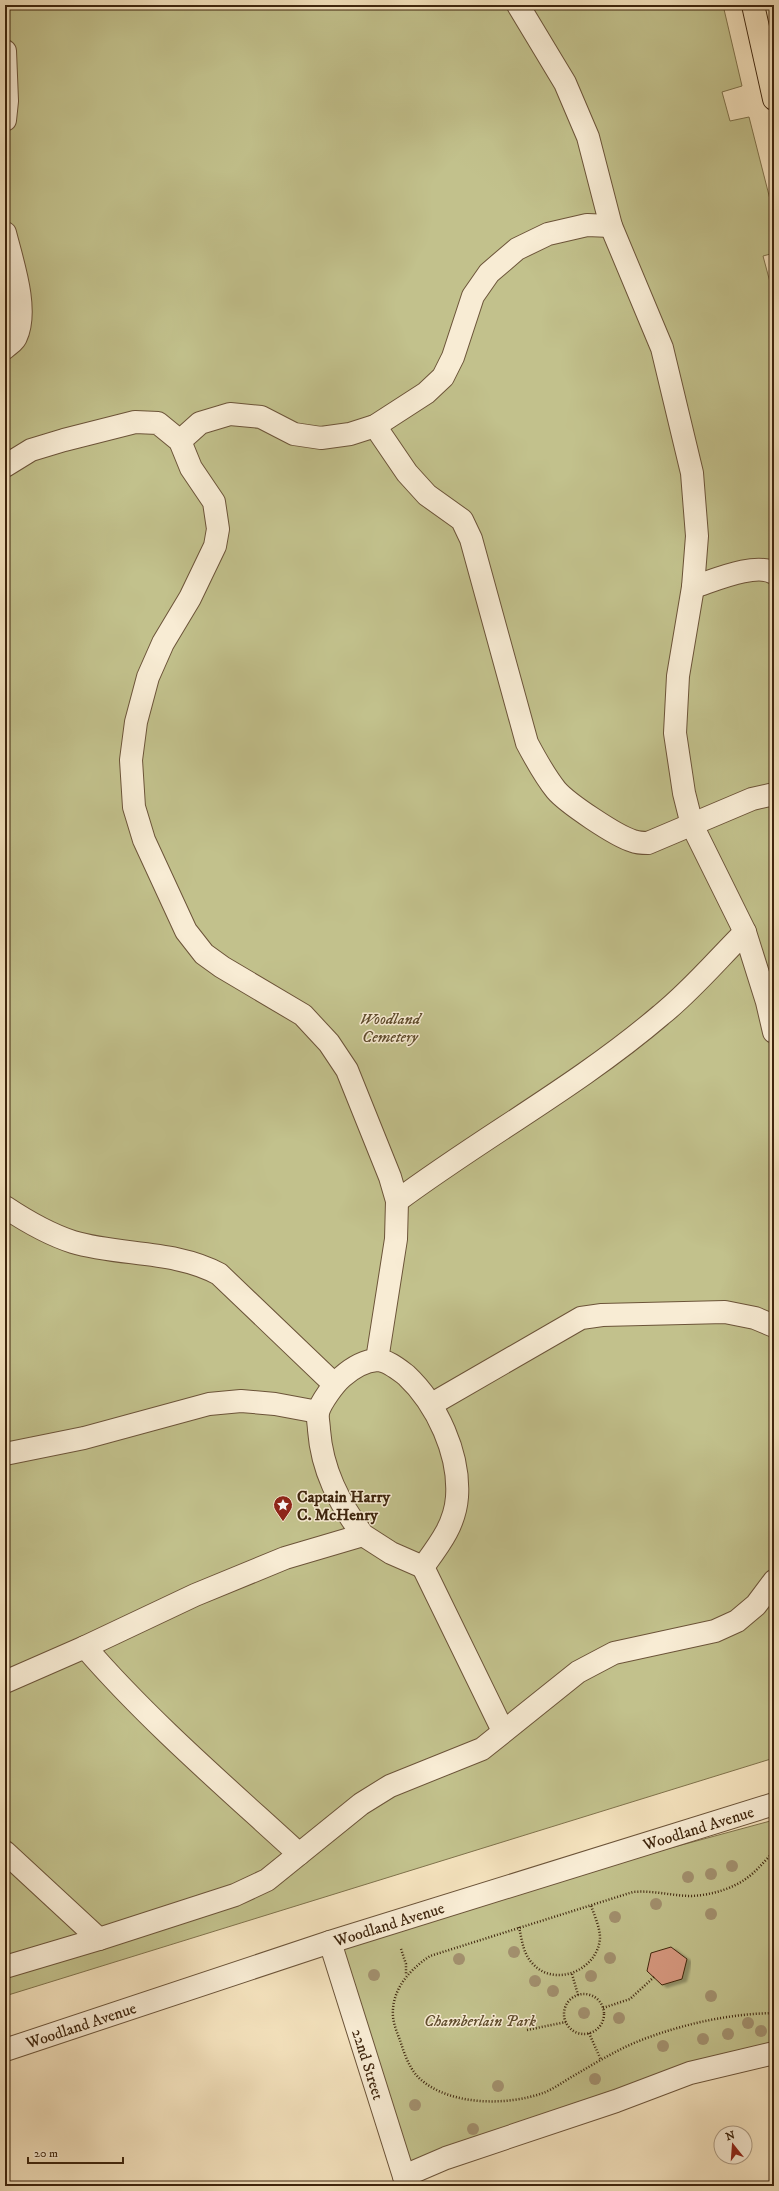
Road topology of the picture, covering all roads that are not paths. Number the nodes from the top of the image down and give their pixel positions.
1 (518, 5) edge
2 (753, 5) edge
3 (5, 51) edge
4 (774, 99) edge
5 (5, 120) edge
6 (611, 226) junction
7 (5, 233) edge
8 (5, 348) edge
9 (375, 426) junction
10 (180, 441) junction
11 (5, 466) edge
12 (774, 573) edge
13 (693, 587) junction
14 (774, 794) edge
15 (692, 826) junction
16 (745, 932) junction
17 (774, 1032) edge
18 (397, 1201) junction
19 (5, 1207) edge
20 (774, 1326) edge
21 (377, 1360) junction
22 (334, 1384) junction
23 (432, 1404) junction
24 (318, 1412) junction
25 (5, 1454) edge
26 (363, 1534) junction
27 (423, 1567) junction
28 (774, 1581) edge
29 (85, 1647) junction
30 (5, 1682) edge
31 (503, 1731) junction
32 (774, 1804) edge
33 (5, 1852) edge
34 (299, 1854) junction
35 (99, 1939) junction
36 (330, 1942) junction
37 (5, 1967) edge
38 (5, 2050) edge
39 (774, 2053) edge
40 (406, 2181) edge

1 - 6 street
2 - 4 main road
3 - 5 street
6 - 9 street
6 - 13 street
7 - 8 street
9 - 10 street
9 - 15 street
10 - 11 street
10 - 18 street
12 - 13 street
13 - 15 street
14 - 15 street
15 - 16 street
16 - 17 street
16 - 18 street
18 - 21 street
19 - 22 street
20 - 23 street
21 - 22 street
21 - 23 street
22 - 24 street
23 - 27 street
24 - 25 street
24 - 26 street
26 - 27 street
26 - 29 street
27 - 31 street
28 - 31 street
29 - 30 street
29 - 34 street
31 - 34 street
32 - 36 street, Woodland Avenue
33 - 35 street
34 - 35 street
35 - 37 street
36 - 38 street, Woodland Avenue
36 - 40 street, 22nd Street
39 - 40 street

